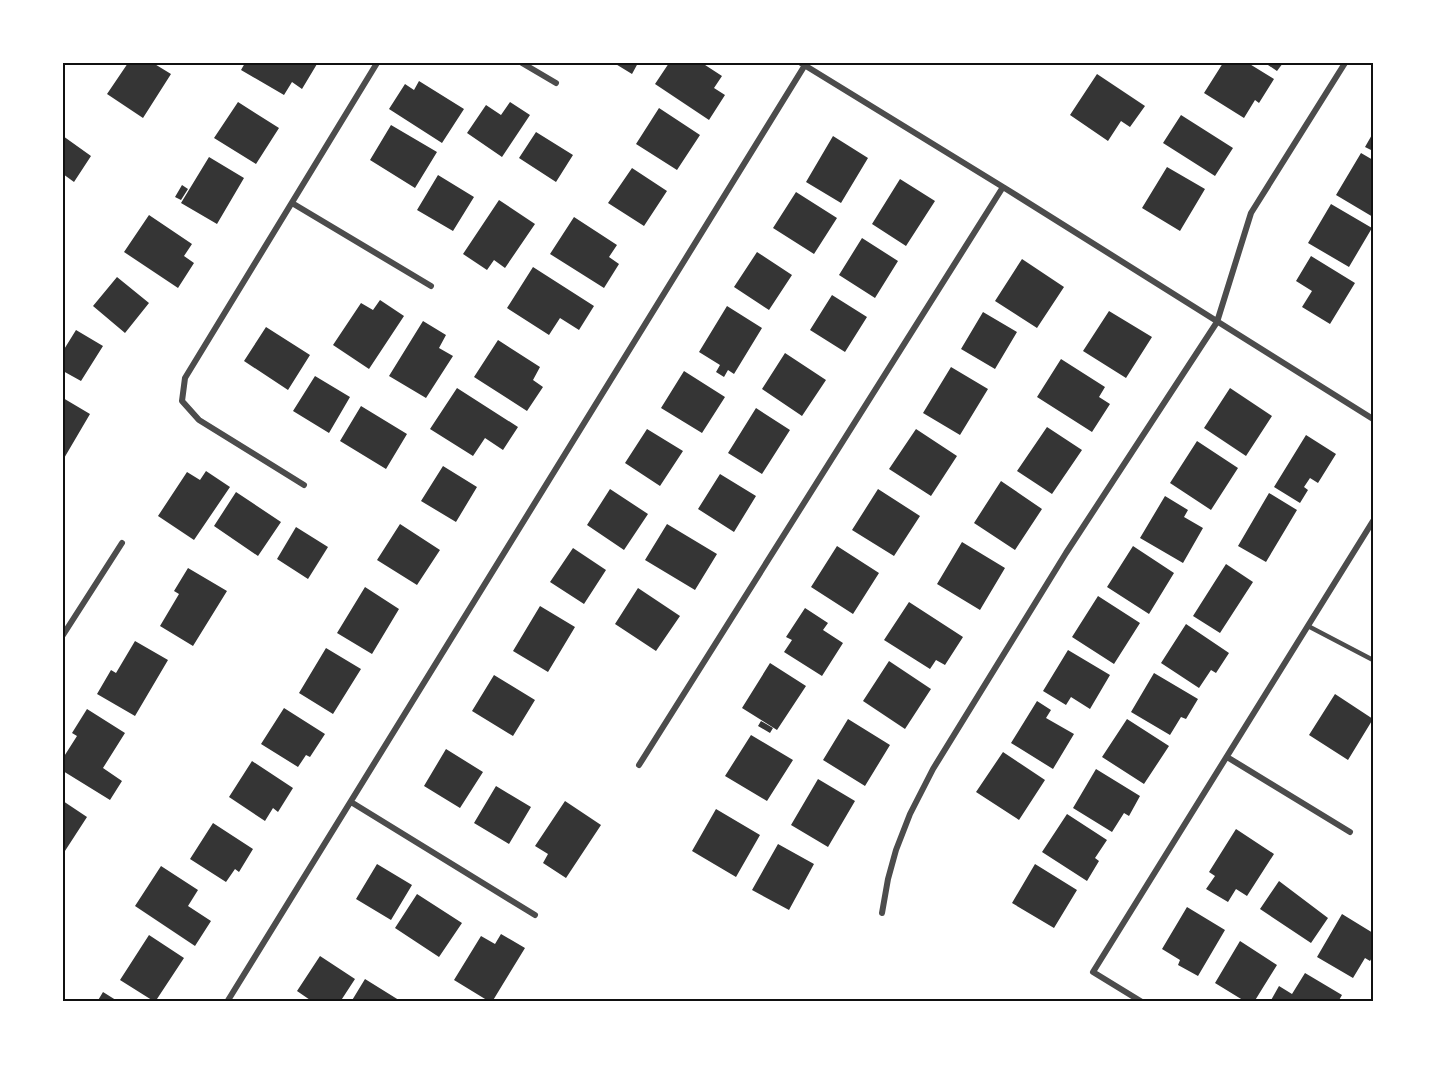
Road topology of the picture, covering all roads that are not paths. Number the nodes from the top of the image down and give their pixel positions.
1 (377, 63) edge
2 (522, 63) edge
3 (1345, 63) edge
4 (803, 64) edge
5 (556, 83) dead end
6 (1003, 187) junction
7 (292, 203) junction
8 (431, 286) dead end
9 (1217, 322) junction
10 (1373, 419) edge
11 (304, 485) dead end
12 (1373, 521) edge
13 (122, 543) dead end
14 (1308, 626) junction
15 (63, 635) edge
16 (1373, 660) edge
17 (1227, 757) junction
18 (639, 765) dead end
19 (351, 802) junction
20 (1350, 832) dead end
21 (882, 913) dead end
22 (535, 915) dead end
23 (227, 1002) edge
24 (1142, 1002) edge

1 - 7 street
2 - 5 street
3 - 9 street
4 - 6 street
4 - 19 street
6 - 9 street
6 - 18 street
7 - 8 street
7 - 11 street
9 - 10 street
9 - 21 street
12 - 14 street
13 - 15 street
14 - 16 lane
14 - 17 street
17 - 20 street
17 - 24 street
19 - 22 street
19 - 23 street

